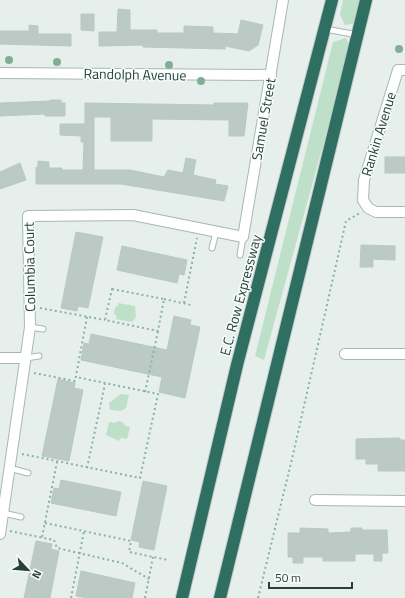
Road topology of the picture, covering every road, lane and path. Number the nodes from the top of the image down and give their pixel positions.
1 (283, 0) edge
2 (332, 0) edge
3 (366, 0) edge
4 (325, 29) junction
5 (358, 35) junction
6 (401, 70) edge
7 (0, 73) edge
8 (271, 75) junction
9 (363, 211) dead end
10 (405, 212) edge
11 (216, 232) junction
12 (198, 236) dead end
13 (243, 237) junction
14 (212, 248) dead end
15 (240, 255) dead end
16 (164, 299) junction
17 (184, 303) junction
18 (191, 305) dead end
19 (36, 307) dead end
20 (88, 317) junction
21 (105, 320) junction
22 (30, 327) junction
23 (44, 329) dead end
24 (158, 330) junction
25 (346, 354) dead end
26 (405, 354) edge
27 (39, 356) dead end
28 (0, 358) edge
29 (26, 358) junction
30 (33, 373) dead end
31 (76, 377) junction
32 (105, 384) junction
33 (145, 392) junction
34 (19, 454) dead end
35 (57, 462) junction
36 (9, 468) junction
37 (87, 468) junction
38 (28, 473) dead end
39 (315, 500) dead end
40 (405, 501) edge
41 (2, 502) edge
42 (3, 513) junction
43 (21, 517) dead end
44 (45, 523) junction
45 (84, 531) junction
46 (3, 532) edge
47 (42, 537) junction
48 (80, 553) junction
49 (153, 558) junction
50 (168, 560) dead end
51 (149, 579) junction
52 (71, 598) edge
53 (145, 598) edge
54 (182, 598) edge
55 (220, 598) edge
56 (258, 598) edge

1 - 8 street, Samuel Street
2 - 4 highway, E.C. Row Expressway
3 - 5 highway
4 - 5 lane
4 - 54 highway, E.C. Row Expressway
5 - 55 highway
6 - 10 street, Rankin Avenue
7 - 8 street, Randolph Avenue
8 - 13 street, Samuel Street
9 - 56 path
11 - 13 street, Columbia Court
11 - 14 lane
11 - 22 street, Columbia Court
12 - 17 path
13 - 15 lane
16 - 17 path
16 - 21 path
16 - 24 path
17 - 18 path
19 - 20 path
20 - 21 path
20 - 31 path
21 - 24 path
22 - 23 lane
22 - 29 street, Columbia Court
24 - 33 path
25 - 26 street
27 - 29 lane
28 - 29 street
29 - 36 street, Columbia Court
30 - 31 path
31 - 32 path
32 - 33 path
32 - 37 path
33 - 37 path
34 - 35 path
35 - 37 path
35 - 44 path
36 - 38 lane
36 - 41 street, Columbia Court
39 - 40 street
41 - 42 street, Columbia Court
42 - 43 lane
42 - 46 street, Columbia Court
44 - 45 path
44 - 47 path
45 - 48 path
45 - 49 path
46 - 47 path
47 - 48 path
48 - 51 path
48 - 52 path
49 - 50 path
49 - 51 path
51 - 53 path

